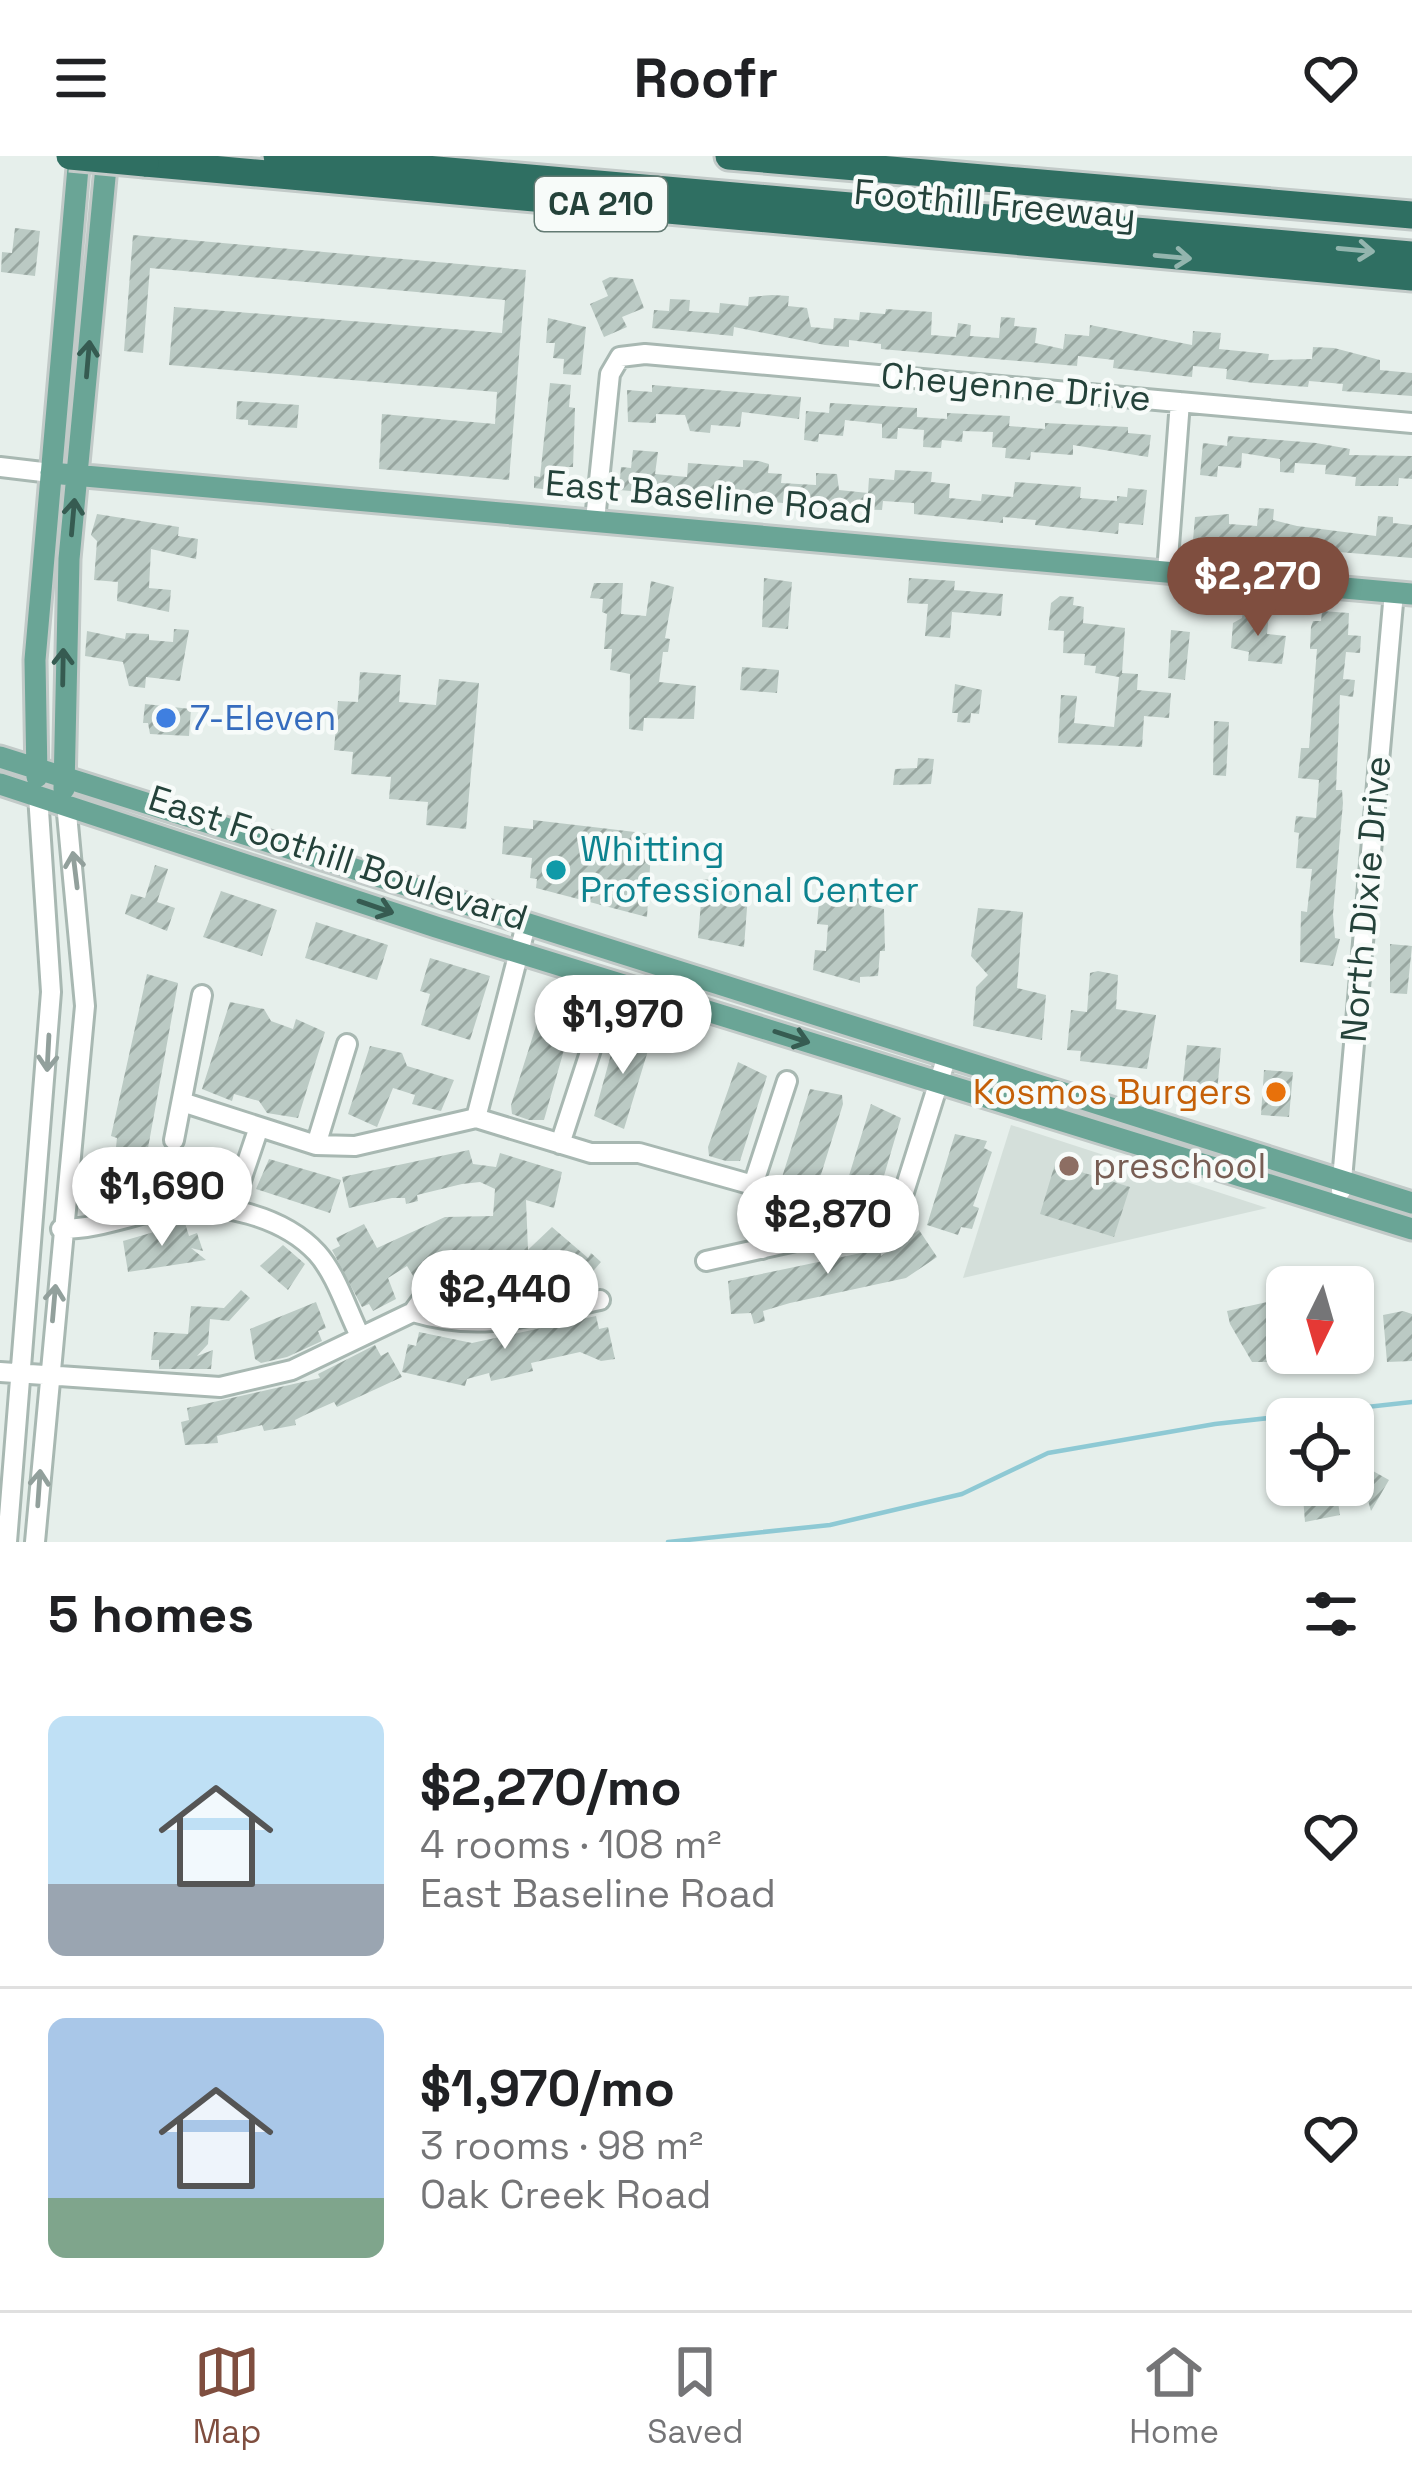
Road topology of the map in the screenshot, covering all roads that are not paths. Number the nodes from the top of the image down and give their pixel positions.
1 (74, 156) edge
2 (107, 156) edge
3 (277, 156) edge
4 (729, 156) edge
5 (1153, 195) junction
6 (1412, 215) edge
7 (1412, 232) edge
8 (1412, 255) edge
9 (1412, 278) edge
10 (1180, 402) junction
11 (1412, 423) edge
12 (0, 467) edge
13 (51, 473) junction
14 (76, 476) junction
15 (595, 520) junction
16 (1167, 572) junction
17 (1403, 593) edge
18 (0, 757) edge
19 (36, 769) junction
20 (62, 776) junction
21 (0, 784) edge
22 (38, 795) junction
23 (66, 802) junction
24 (526, 925) junction
25 (519, 953) junction
26 (202, 995) dead end
27 (596, 1034) dead end
28 (346, 1044) dead end
29 (946, 1059) junction
30 (787, 1082) dead end
31 (940, 1083) junction
32 (182, 1102) junction
33 (476, 1118) junction
34 (259, 1127) junction
35 (174, 1140) dead end
36 (560, 1144) junction
37 (316, 1145) junction
38 (1342, 1181) junction
39 (753, 1184) junction
40 (1412, 1203) edge
41 (1340, 1206) junction
42 (232, 1210) junction
43 (61, 1229) junction
44 (1412, 1229) edge
45 (762, 1249) junction
46 (706, 1261) dead end
47 (600, 1300) dead end
48 (564, 1307) junction
49 (413, 1312) junction
50 (360, 1336) junction
51 (0, 1372) edge
52 (23, 1373) junction
53 (47, 1376) junction
54 (7, 1542) edge
55 (35, 1542) edge

1 -> 9 highway, Foothill Freeway / CA 210, bridge
1 - 13 main road
14 -> 2 main road
3 -> 8 highway
4 - 5 highway, Foothill Freeway
5 - 6 highway, Foothill Freeway
5 - 7 highway
10 - 11 street, Cheyenne Drive
10 - 15 street, Cheyenne Drive
10 - 16 street
12 - 13 street, East Baseline Road
13 - 14 main road, East Baseline Road
13 - 19 main road
14 - 15 main road, East Baseline Road
20 -> 14 main road
15 - 16 main road, East Baseline Road
16 - 17 main road, East Baseline Road
17 - 38 street, North Dixie Drive
18 - 19 main road, East Foothill Boulevard
19 - 20 main road, East Foothill Boulevard
19 - 22 main road
20 - 23 main road
20 - 24 main road, East Foothill Boulevard
21 - 22 main road, East Foothill Boulevard
22 - 23 main road, East Foothill Boulevard
22 -> 52 street
23 -> 25 main road, East Foothill Boulevard
43 -> 23 street
24 - 25 street
24 - 29 main road, East Foothill Boulevard
25 -> 31 main road, East Foothill Boulevard
25 - 33 street
26 - 32 street
27 - 36 street
28 - 37 street
29 - 31 street
29 - 38 main road, East Foothill Boulevard
30 - 39 street
31 - 41 main road, East Foothill Boulevard
31 - 45 street
32 - 34 street
32 - 35 street
33 - 36 street
33 - 37 street
34 - 37 street
34 - 42 street
36 - 39 street
38 - 40 main road, East Foothill Boulevard
38 - 41 street, North Dixie Drive
39 - 45 street
41 - 44 main road, East Foothill Boulevard
42 - 43 street
42 - 50 street
53 -> 43 street
45 - 46 street
47 - 48 street
48 - 49 street
48 - 49 street
49 - 50 street
50 - 53 street
51 - 52 street
52 - 53 street
52 - 54 street
55 -> 53 street

